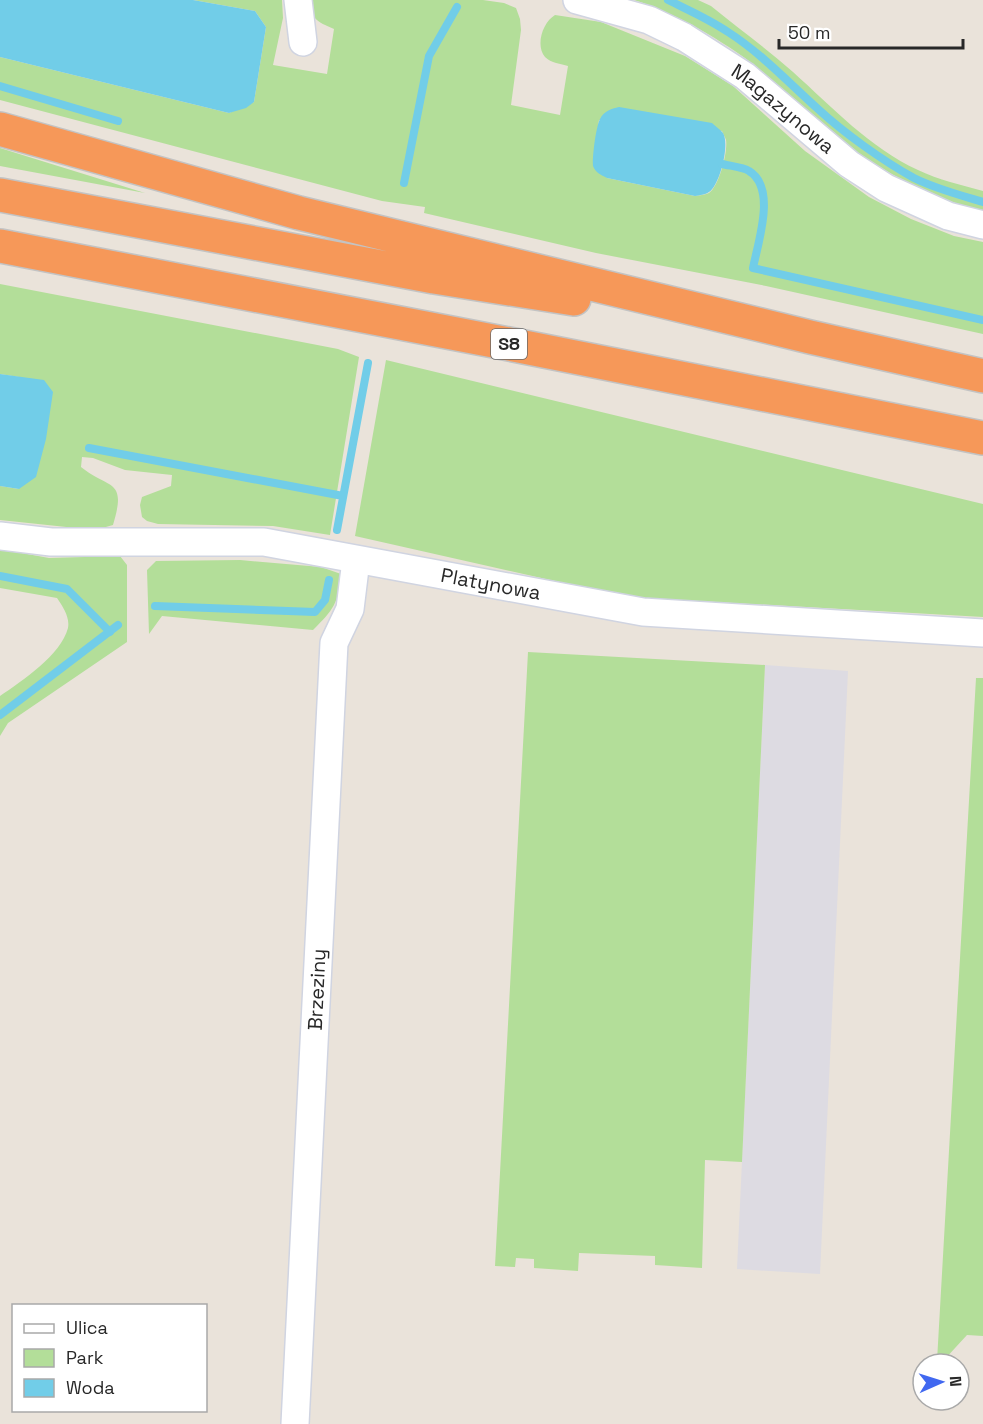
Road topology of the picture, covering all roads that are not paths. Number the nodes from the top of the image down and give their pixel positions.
1 (298, 0) edge
2 (577, 0) edge
3 (303, 42) dead end
4 (0, 129) edge
5 (0, 195) edge
6 (983, 225) edge
7 (0, 246) edge
8 (810, 337) junction
9 (983, 376) edge
10 (983, 438) edge
11 (0, 536) edge
12 (356, 560) junction
13 (983, 633) edge
14 (295, 1424) edge

1 - 3 street
2 - 6 street, Magazynowa
4 - 8 highway
5 - 8 highway
7 - 10 highway, S8
8 - 9 highway
11 - 12 street, Platynowa
12 - 13 street, Platynowa
12 - 14 street, Brzeziny

